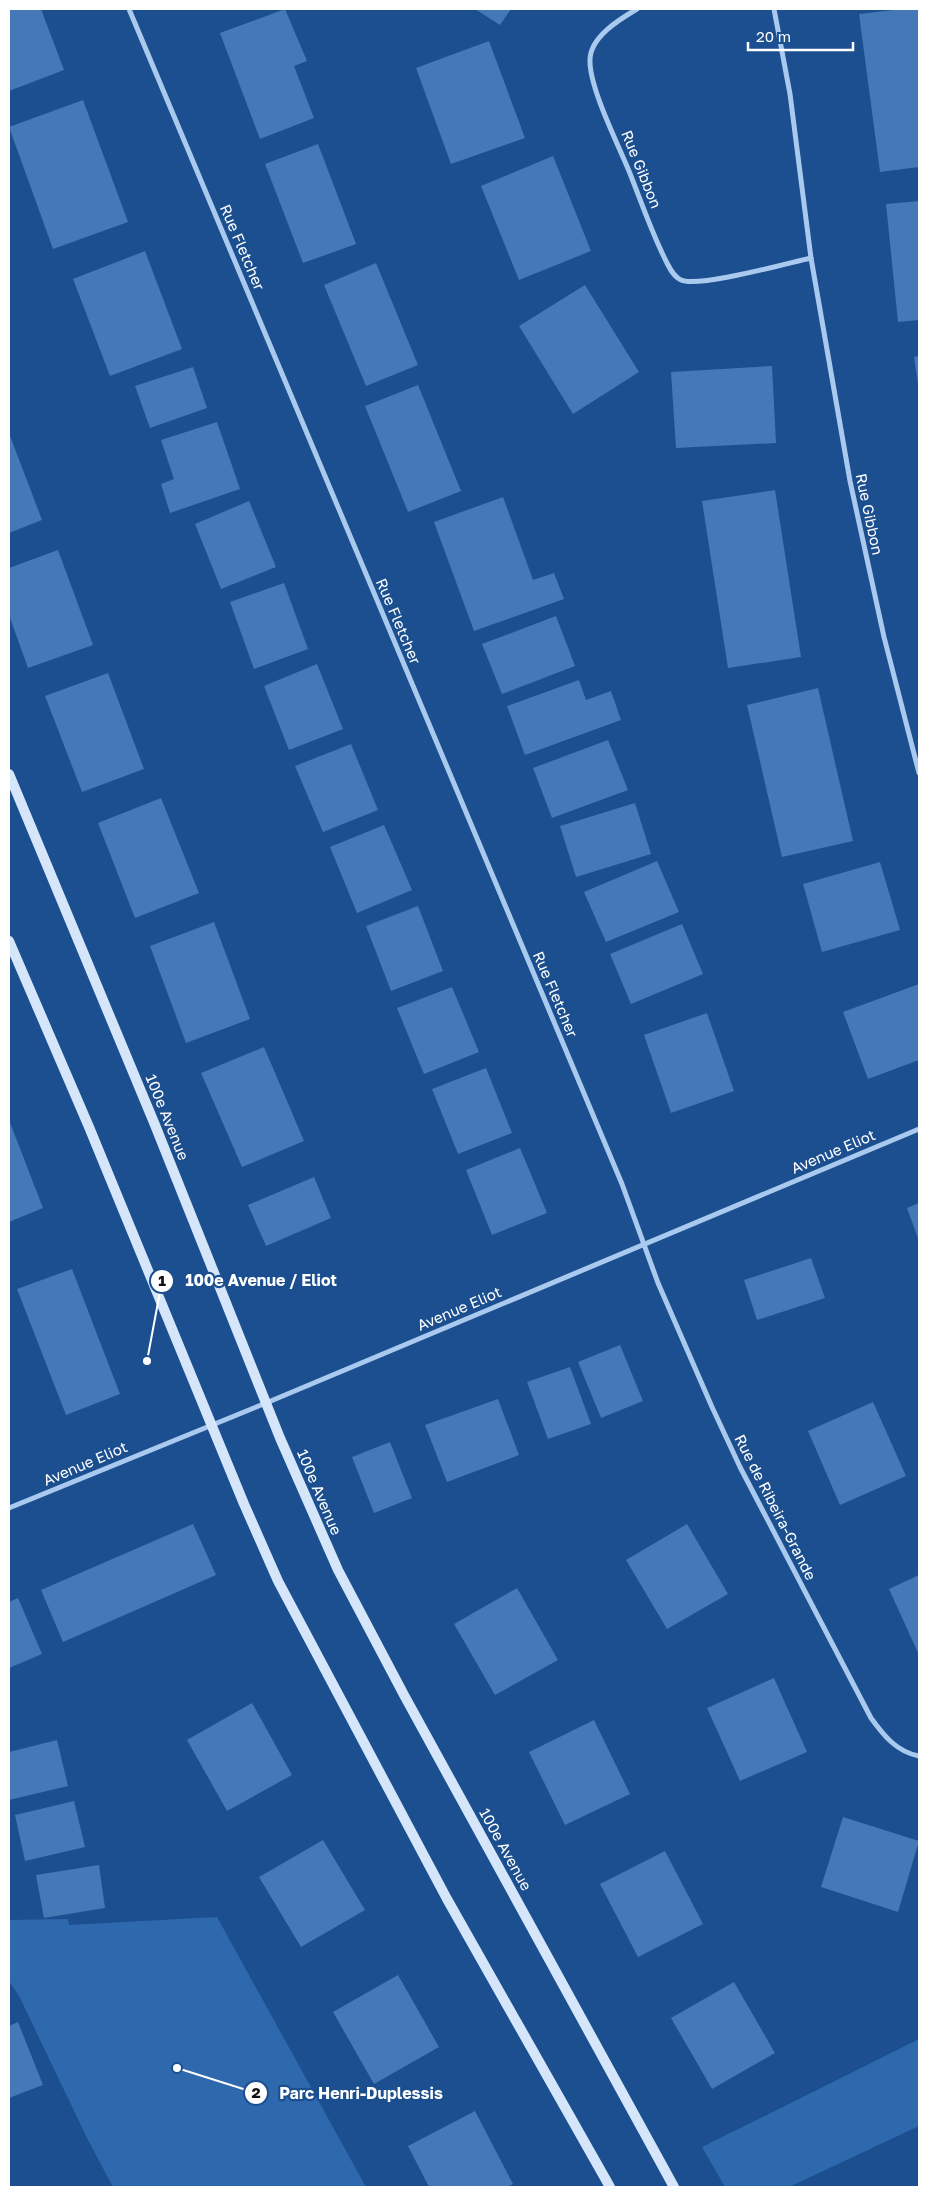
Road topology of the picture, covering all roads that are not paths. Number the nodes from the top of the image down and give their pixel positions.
1 (130, 9) edge
2 (637, 9) edge
3 (774, 9) edge
4 (811, 258) junction
5 (919, 773) edge
6 (9, 774) edge
7 (9, 941) edge
8 (919, 1129) edge
9 (644, 1243) junction
10 (266, 1403) junction
11 (212, 1424) junction
12 (9, 1508) edge
13 (919, 1756) edge
14 (610, 2187) edge
15 (674, 2187) edge

1 - 9 street, Rue Fletcher
2 - 4 street, Rue Gibbon
3 - 4 street, Rue Gibbon
4 - 5 street, Rue Gibbon
6 - 10 street, 100e Avenue
7 - 11 street
8 - 9 street, Avenue Eliot
9 - 10 street, Avenue Eliot
9 - 13 street, Rue de Ribeira-Grande
10 - 11 street, Avenue Eliot
10 - 15 street, 100e Avenue
11 - 12 street, Avenue Eliot
11 - 14 street

